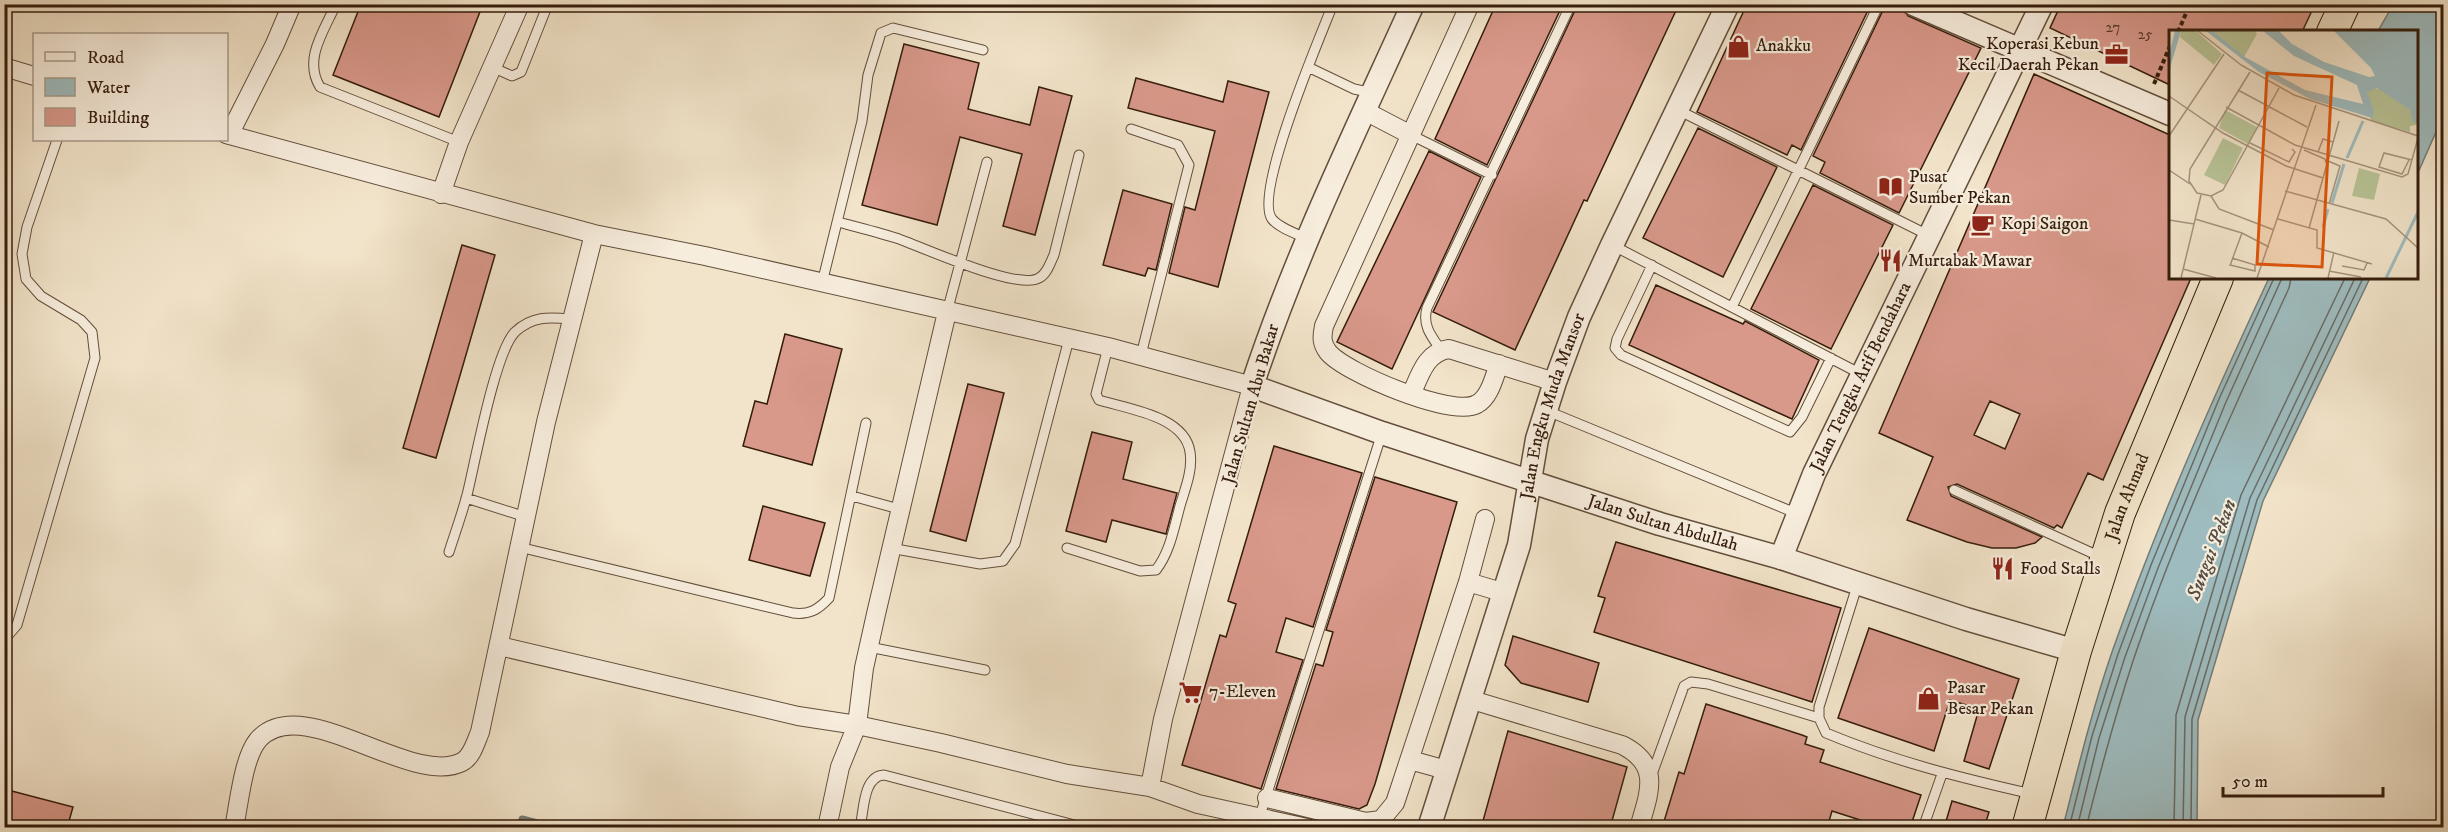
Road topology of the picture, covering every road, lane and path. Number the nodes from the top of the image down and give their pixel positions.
1 (292, 4) edge
2 (336, 4) edge
3 (520, 4) edge
4 (548, 4) edge
5 (1333, 4) edge
6 (1413, 4) edge
7 (1470, 4) edge
8 (1571, 4) edge
9 (1728, 4) edge
10 (1879, 4) edge
11 (1913, 4) edge
12 (2042, 4) edge
13 (2190, 4) edge
14 (2345, 4) edge
15 (2179, 30) edge
16 (2333, 30) edge
17 (2169, 48) edge
18 (983, 50) dead end
19 (2020, 50) junction
20 (4, 67) edge
21 (1308, 67) junction
22 (494, 68) junction
23 (33, 76) edge
24 (1369, 102) junction
25 (2145, 102) junction
26 (1678, 110) junction
27 (2169, 114) edge
28 (1131, 129) dead end
29 (228, 133) edge
30 (1409, 134) junction
31 (228, 135) edge
32 (57, 141) edge
33 (459, 142) junction
34 (1079, 155) dead end
35 (987, 162) dead end
36 (1798, 170) junction
37 (1492, 175) junction
38 (441, 194) junction
39 (838, 222) junction
40 (594, 234) junction
41 (1930, 236) junction
42 (1308, 240) junction
43 (1612, 245) junction
44 (959, 261) junction
45 (1652, 265) junction
46 (2218, 279) edge
47 (822, 283) junction
48 (1732, 307) junction
49 (947, 312) junction
50 (570, 319) junction
51 (1069, 339) junction
52 (1108, 347) junction
53 (1441, 350) junction
54 (1141, 355) junction
55 (1831, 358) junction
56 (1499, 364) junction
57 (1861, 374) junction
58 (1555, 382) junction
59 (1252, 386) junction
60 (1412, 394) junction
61 (1545, 410) junction
62 (866, 423) dead end
63 (1382, 433) junction
64 (1530, 482) junction
65 (1954, 490) dead end
66 (852, 496) junction
67 (466, 498) junction
68 (899, 508) junction
69 (1798, 514) junction
70 (526, 518) junction
71 (1485, 519) dead end
72 (519, 547) junction
73 (890, 548) junction
74 (1067, 548) dead end
75 (449, 552) dead end
76 (1781, 558) junction
77 (2105, 559) junction
78 (1468, 582) junction
79 (1858, 583) junction
80 (1505, 593) junction
81 (4, 640) edge
82 (499, 646) junction
83 (868, 647) junction
84 (2076, 651) junction
85 (985, 670) dead end
86 (1472, 700) junction
87 (1819, 718) junction
88 (857, 725) junction
89 (1410, 760) junction
90 (1446, 770) junction
91 (1942, 774) junction
92 (1650, 778) junction
93 (1150, 787) junction
94 (2035, 795) junction
95 (1267, 798) junction
96 (1258, 822) edge
97 (234, 828) edge
98 (827, 828) edge
99 (860, 828) edge
100 (1086, 828) edge
101 (1307, 828) edge
102 (1429, 828) edge
103 (1639, 828) edge
104 (1923, 828) edge
105 (2027, 828) edge

1 - 29 street
2 - 33 lane
3 - 22 street
4 - 22 lane
5 - 21 lane
6 - 24 street, Jalan Sultan Abu Bakar
7 - 30 street
8 - 37 lane
9 - 26 street, Jalan Engku Muda Mansor
10 - 36 lane
11 - 19 street
12 - 19 street, Jalan Tengku Arif Bendahara
13 - 15 path
14 - 16 highway
17 - 25 path
18 - 39 lane
19 - 25 street
19 - 41 street, Jalan Tengku Arif Bendahara
20 - 23 street
21 - 24 lane
21 - 42 lane
22 - 33 street
24 - 30 street
24 - 42 street, Jalan Sultan Abu Bakar
25 - 27 street
26 - 36 lane
26 - 43 street, Jalan Engku Muda Mansor
28 - 54 lane
30 - 37 lane
30 - 60 street
31 - 38 street
32 - 81 lane
33 - 38 street
34 - 44 lane
35 - 44 lane
36 - 41 lane
36 - 48 lane
37 - 53 lane
38 - 40 street
39 - 44 lane
39 - 47 lane
40 - 47 street
40 - 50 street
41 - 57 street, Jalan Tengku Arif Bendahara
42 - 59 street, Jalan Sultan Abu Bakar
43 - 45 lane
43 - 58 street, Jalan Engku Muda Mansor
44 - 49 lane
45 - 48 lane
45 - 55 lane
46 - 77 highway, Jalan Ahmad
47 - 49 street
48 - 55 lane
49 - 51 street
49 - 68 street
50 - 67 lane
50 - 70 street
51 - 52 street
51 - 73 lane
52 - 54 street
52 - 74 lane
53 - 56 street
53 - 60 street
54 - 59 street
55 - 57 lane
56 - 58 street
56 - 60 street
57 - 69 street, Jalan Tengku Arif Bendahara
58 - 61 street, Jalan Engku Muda Mansor
59 - 63 street, Jalan Sultan Abdullah
59 - 93 street, Jalan Sultan Abu Bakar
61 - 64 street, Jalan Engku Muda Mansor
61 - 69 lane
62 - 66 lane
63 - 64 street, Jalan Sultan Abdullah
63 - 95 lane
64 - 76 street, Jalan Sultan Abdullah
64 - 80 street, Jalan Engku Muda Mansor
65 - 77 lane
66 - 68 lane
66 - 72 lane
67 - 70 lane
67 - 75 lane
68 - 73 street
69 - 76 street, Jalan Tengku Arif Bendahara
70 - 72 street
71 - 78 street
72 - 82 street
73 - 83 street
76 - 79 street, Jalan Sultan Abdullah
77 - 84 highway, Jalan Ahmad
78 - 80 street
78 - 89 street
79 - 84 street, Jalan Sultan Abdullah
79 - 87 lane
80 - 86 street, Jalan Engku Muda Mansor
82 - 88 street
82 - 97 street
83 - 85 lane
83 - 88 street
84 - 94 highway, Jalan Ahmad
86 - 90 street, Jalan Engku Muda Mansor
86 - 92 street
87 - 91 lane
87 - 92 lane
88 - 93 street
88 - 98 street
89 - 90 street
89 - 95 street
90 - 102 street, Jalan Engku Muda Mansor
91 - 94 lane
91 - 104 lane
92 - 103 street
93 - 96 street
94 - 105 highway, Jalan Ahmad
95 - 96 lane
96 - 101 street
99 - 100 lane

